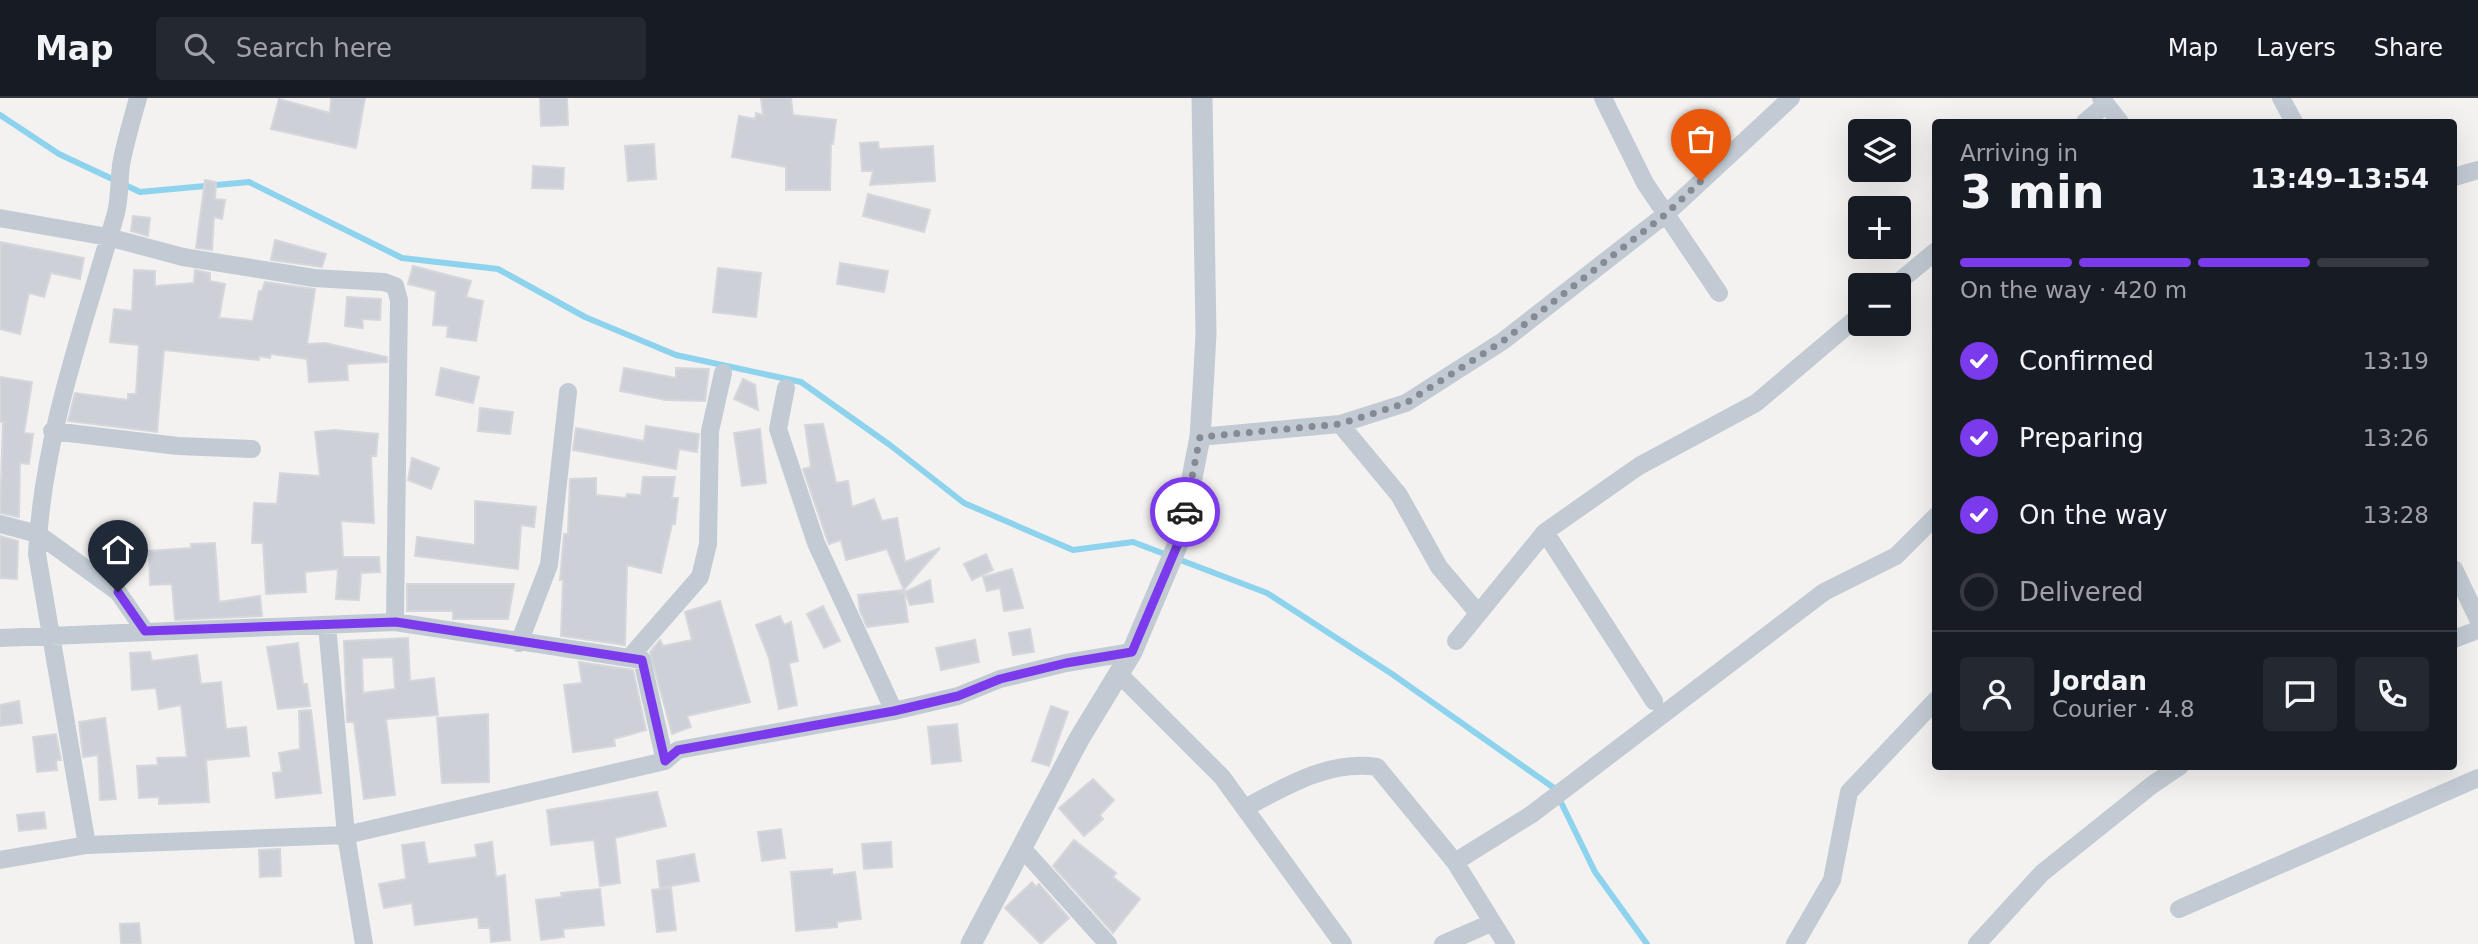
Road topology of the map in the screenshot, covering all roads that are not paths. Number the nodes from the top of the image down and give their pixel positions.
1 (138, 98) edge
2 (1202, 98) edge
3 (1603, 98) edge
4 (1791, 98) edge
5 (2281, 98) edge
6 (2103, 101) edge
7 (2088, 119) edge
8 (2118, 119) edge
9 (2292, 119) edge
10 (2478, 170) edge
11 (2457, 176) edge
12 (1666, 214) junction
13 (0, 219) edge
14 (108, 237) junction
15 (1932, 254) edge
16 (1909, 273) edge
17 (1719, 293) dead end
18 (1848, 325) edge
19 (723, 373) dead end
20 (786, 388) dead end
21 (568, 392) dead end
22 (1340, 424) junction
23 (52, 431) junction
24 (1200, 437) junction
25 (252, 449) dead end
26 (1932, 520) edge
27 (0, 524) edge
28 (1545, 532) junction
29 (38, 534) junction
30 (2457, 575) edge
31 (1478, 613) junction
32 (2478, 619) edge
33 (396, 622) junction
34 (327, 625) junction
35 (2478, 630) edge
36 (145, 631) junction
37 (51, 634) junction
38 (0, 638) edge
39 (2457, 638) edge
40 (1456, 640) dead end
41 (519, 643) junction
42 (1132, 652) junction
43 (629, 657) junction
44 (1119, 674) junction
45 (1654, 701) dead end
46 (1932, 704) edge
47 (894, 711) junction
48 (665, 761) junction
49 (2174, 770) edge
50 (2478, 778) edge
51 (1245, 808) junction
52 (346, 835) junction
53 (87, 845) junction
54 (1022, 848) junction
55 (0, 860) edge
56 (1455, 862) junction
57 (2179, 909) dead end
58 (1491, 923) junction
59 (364, 944) edge
60 (971, 944) edge
61 (1108, 944) edge
62 (1343, 944) edge
63 (1443, 944) edge
64 (1506, 944) edge
65 (1795, 944) edge
66 (1977, 944) edge

1 - 14 street
2 - 24 street
3 - 12 street
4 - 12 street
5 - 9 street
6 - 7 street
6 - 8 street
10 - 11 street
12 - 17 street
12 - 22 street
13 - 14 street
14 - 23 street
14 - 33 street
15 - 16 street
18 - 28 street
19 - 43 street
20 - 47 street
21 - 41 street
22 - 24 street
22 - 31 street
23 - 25 street
23 - 29 street
24 - 42 street
26 - 56 street
27 - 29 street
28 - 31 street
28 - 45 street
29 - 36 street
29 - 37 street
30 - 32 street
31 - 40 street
33 - 34 street
33 - 41 street
34 - 36 street
34 - 52 street
35 - 39 street
36 - 37 street
37 - 38 street
37 - 53 street
41 - 43 street
42 - 44 street
42 - 47 street
43 - 48 street
44 - 51 street
44 - 54 street
46 - 65 street
47 - 48 street
48 - 52 street
49 - 66 street
50 - 57 street
51 - 56 street
51 - 62 street
52 - 53 street
52 - 59 street
53 - 55 street
54 - 60 street
54 - 61 street
56 - 58 street
58 - 63 street
58 - 64 street

